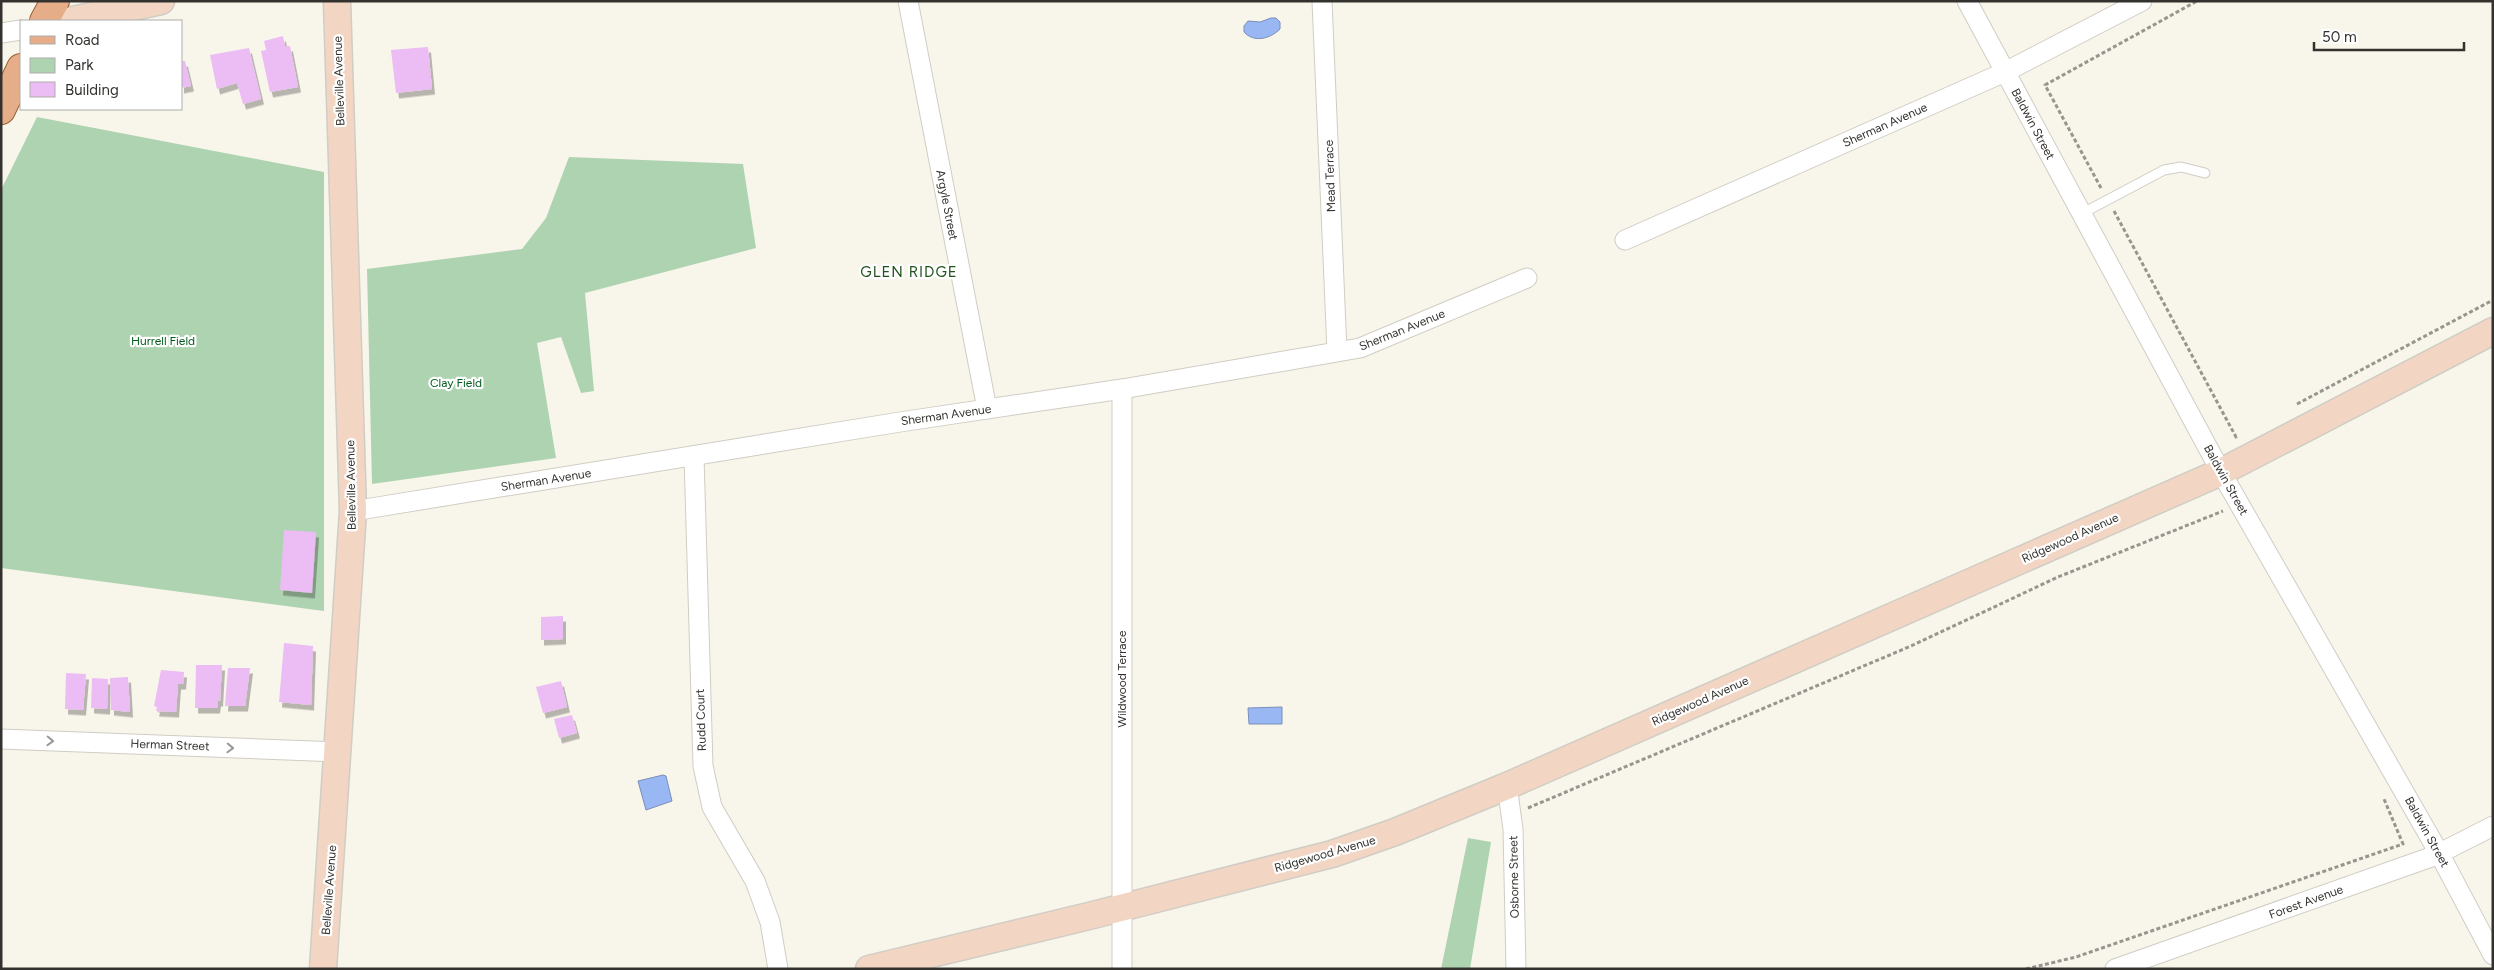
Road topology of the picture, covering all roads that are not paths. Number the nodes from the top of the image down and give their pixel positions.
1 (55, 1) edge
2 (160, 1) edge
3 (337, 1) edge
4 (908, 1) edge
5 (1322, 1) edge
6 (1967, 1) edge
7 (2142, 1) edge
8 (45, 20) edge
9 (73, 20) edge
10 (20, 30) edge
11 (1, 33) edge
12 (20, 70) edge
13 (2005, 72) junction
14 (1, 110) edge
15 (2205, 173) dead end
16 (2082, 214) junction
17 (1625, 240) dead end
18 (1527, 278) dead end
19 (2493, 331) edge
20 (1337, 351) junction
21 (1122, 389) junction
22 (987, 409) junction
23 (694, 456) junction
24 (2221, 472) junction
25 (353, 511) junction
26 (1, 739) edge
27 (339, 752) junction
28 (1498, 789) junction
29 (2493, 826) edge
30 (2439, 853) junction
31 (1122, 908) junction
32 (2493, 955) edge
33 (323, 969) edge
34 (778, 969) edge
35 (869, 969) edge
36 (1122, 969) edge
37 (1516, 969) edge
38 (2115, 969) edge

1 - 8 main road
2 - 9 street
3 - 25 street, Belleville Avenue
4 - 22 street, Argyle Street
5 - 20 street, Mead Terrace
6 - 13 street, Baldwin Street
7 - 13 street, Sherman Avenue
10 - 11 street
12 - 14 main road
13 - 16 street, Baldwin Street
13 - 17 street, Sherman Avenue
15 - 16 lane
16 - 24 street, Baldwin Street
18 - 20 street, Sherman Avenue
19 - 24 street, Ridgewood Avenue
20 - 21 street, Sherman Avenue
21 - 22 street, Sherman Avenue
21 - 31 street, Wildwood Terrace
22 - 23 street, Sherman Avenue
23 - 25 street, Sherman Avenue
23 - 34 street, Rudd Court
24 - 28 street, Ridgewood Avenue
24 - 30 street, Baldwin Street
25 - 27 street, Belleville Avenue
26 -> 27 street, Herman Street
27 - 33 street, Belleville Avenue
28 - 31 street, Ridgewood Avenue
28 - 37 street, Osborne Street
29 - 30 street, Forest Avenue
30 - 32 street, Baldwin Street
30 - 38 street, Forest Avenue
31 - 35 street, Ridgewood Avenue
31 - 36 street, Wildwood Terrace

